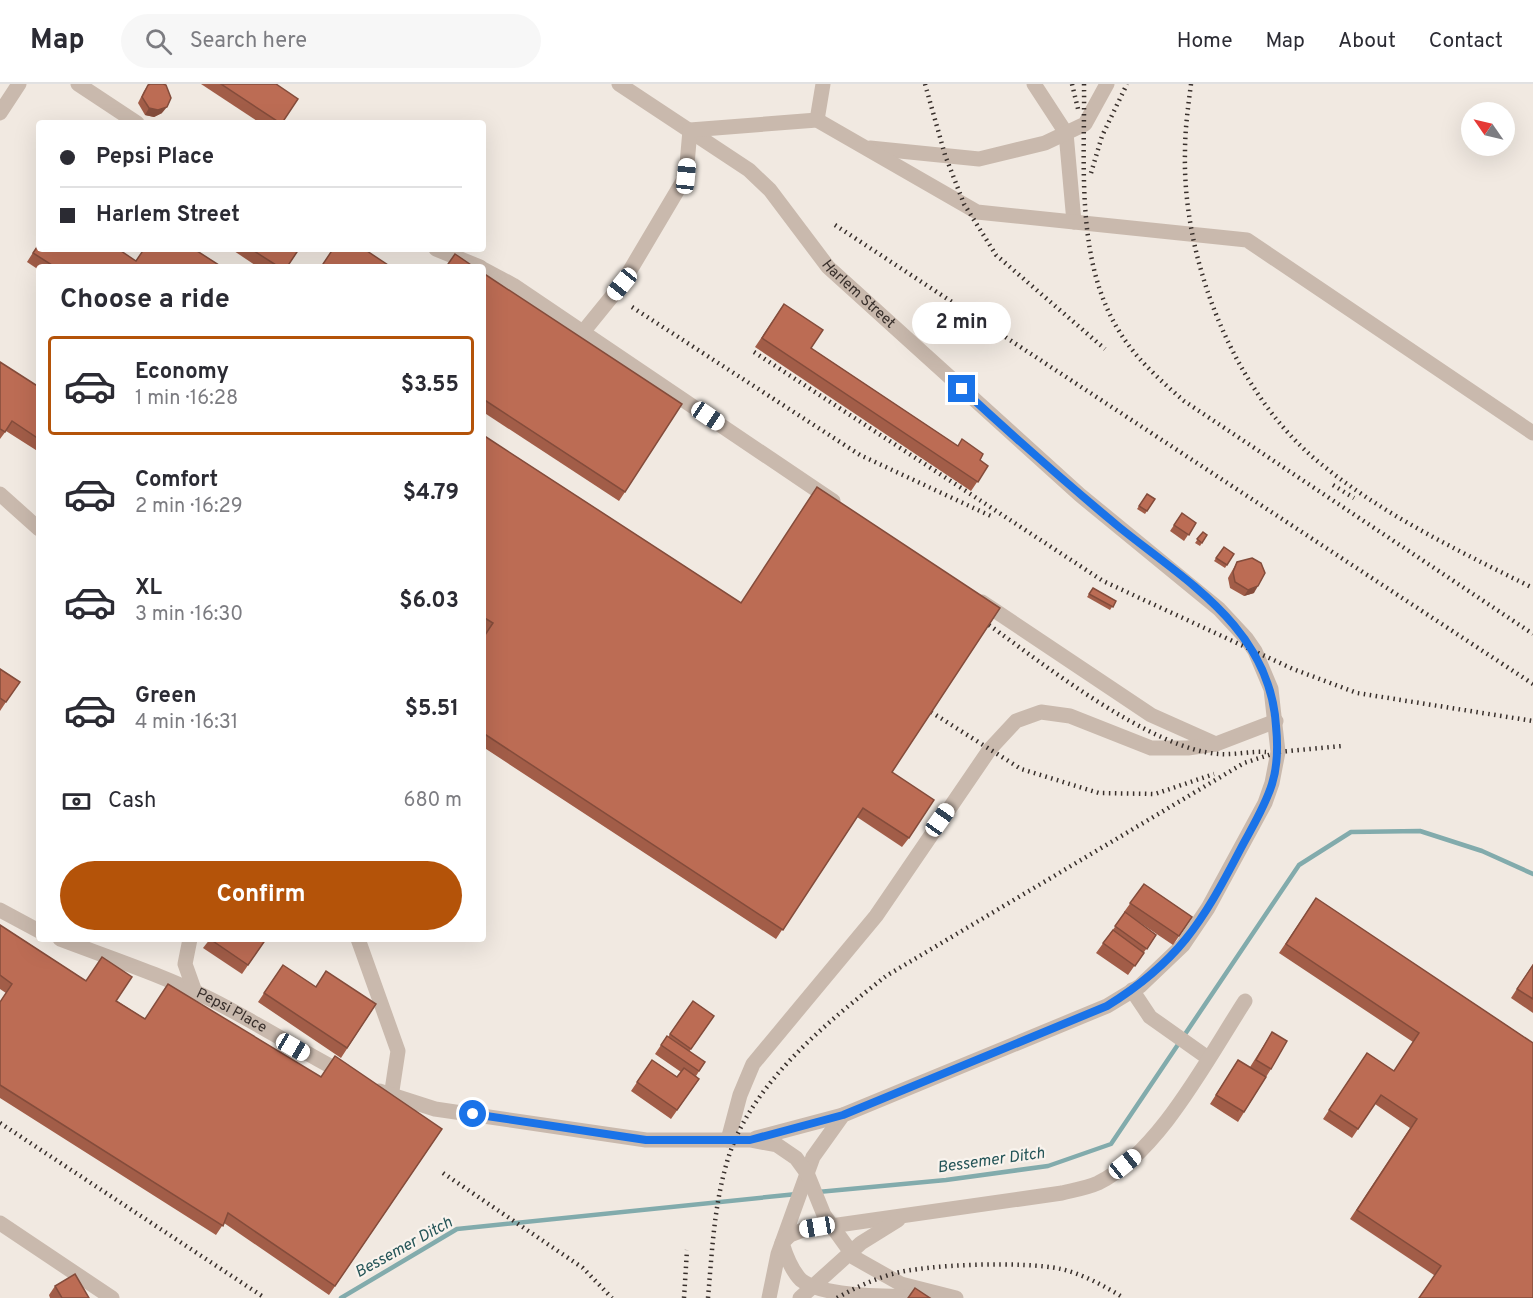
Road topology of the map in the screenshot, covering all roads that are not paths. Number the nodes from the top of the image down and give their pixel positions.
1 (19, 84) edge
2 (78, 84) edge
3 (619, 84) edge
4 (823, 84) edge
5 (1034, 84) edge
6 (1107, 84) edge
7 (0, 113) edge
8 (132, 120) edge
9 (817, 120) junction
10 (690, 130) junction
11 (1066, 133) junction
12 (864, 147) junction
13 (1074, 222) junction
14 (443, 252) edge
15 (472, 264) edge
16 (486, 270) edge
17 (583, 332) junction
18 (1533, 433) edge
19 (0, 494) edge
20 (845, 510) edge
21 (36, 526) edge
22 (970, 594) edge
23 (1276, 721) junction
24 (1216, 744) junction
25 (0, 910) edge
26 (36, 929) edge
27 (68, 942) edge
28 (189, 942) edge
29 (359, 942) edge
30 (1132, 990) junction
31 (195, 992) junction
32 (1245, 1001) dead end
33 (1208, 1058) junction
34 (391, 1097) junction
35 (843, 1115) junction
36 (728, 1140) junction
37 (750, 1140) junction
38 (807, 1173) junction
39 (902, 1217) junction
40 (0, 1223) edge
41 (831, 1225) junction
42 (782, 1243) junction
43 (850, 1252) junction
44 (83, 1279) junction
45 (811, 1287) junction
46 (886, 1297) edge
47 (91, 1298) edge
48 (112, 1298) edge
49 (769, 1298) edge
50 (800, 1298) edge
51 (945, 1298) edge
52 (956, 1298) edge

1 - 7 lane
2 - 8 lane
3 - 10 lane, Harlem Street
4 - 9 lane
5 - 11 lane
6 - 11 lane
9 - 10 lane
9 - 12 lane
10 - 17 lane
10 - 23 lane, Harlem Street
11 - 12 lane
11 - 13 lane
12 - 13 lane
13 - 18 lane
14 - 15 lane
16 - 17 lane
17 - 20 lane
19 - 21 lane
22 - 24 lane
23 - 24 lane
23 - 30 lane, Harlem Street
24 - 36 lane
25 - 26 lane
27 - 31 lane, Pepsi Place
28 - 31 lane
29 - 34 lane
30 - 33 lane
30 - 35 lane, Harlem Street
31 - 34 lane, Pepsi Place
32 - 33 lane
33 - 39 lane
34 - 36 lane, Pepsi Place
35 - 37 lane, Harlem Street
35 - 38 lane
36 - 37 lane, Pepsi Place
37 - 38 lane
38 - 41 lane
38 - 42 lane
39 - 41 lane
39 - 43 lane
40 - 44 lane
41 - 42 lane
41 - 43 lane
42 - 45 lane
42 - 49 lane
43 - 45 lane
43 - 52 lane
44 - 47 lane
44 - 48 lane
45 - 46 lane
45 - 50 lane
46 - 51 lane

